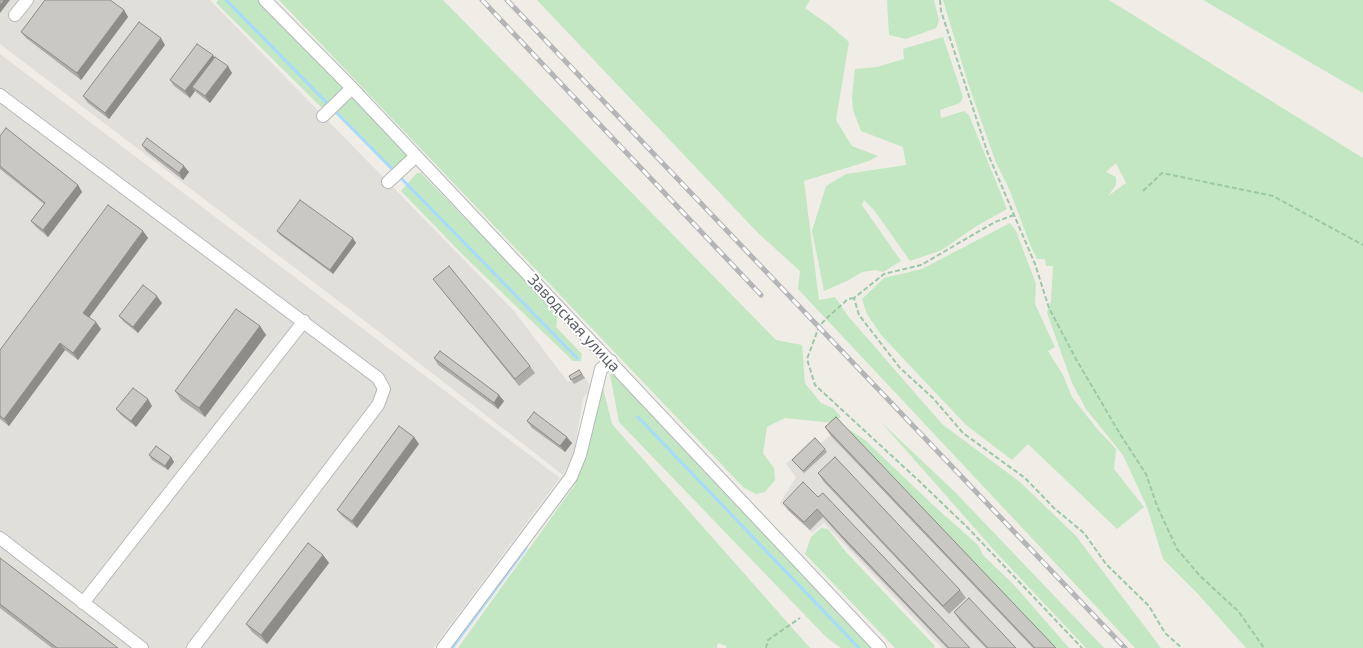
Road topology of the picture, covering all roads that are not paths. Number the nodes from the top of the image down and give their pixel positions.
1 (27, 0) edge
2 (265, 0) edge
3 (15, 15) dead end
4 (352, 88) junction
5 (2, 101) edge
6 (323, 116) dead end
7 (416, 156) junction
8 (388, 182) dead end
9 (304, 321) junction
10 (611, 361) junction
11 (600, 375) junction
12 (587, 380) dead end
13 (0, 538) edge
14 (83, 603) junction
15 (142, 648) edge
16 (193, 648) edge
17 (443, 648) edge
18 (880, 648) edge

1 - 3 street
2 - 4 street, Заводская улица
4 - 6 street
4 - 7 street, Заводская улица
5 - 9 street
7 - 8 street
7 - 10 street, Заводская улица
9 - 14 street
9 - 16 street
10 - 11 street
10 - 18 street, Заводская улица
11 - 12 street
11 - 17 street
13 - 14 street
14 - 15 street

